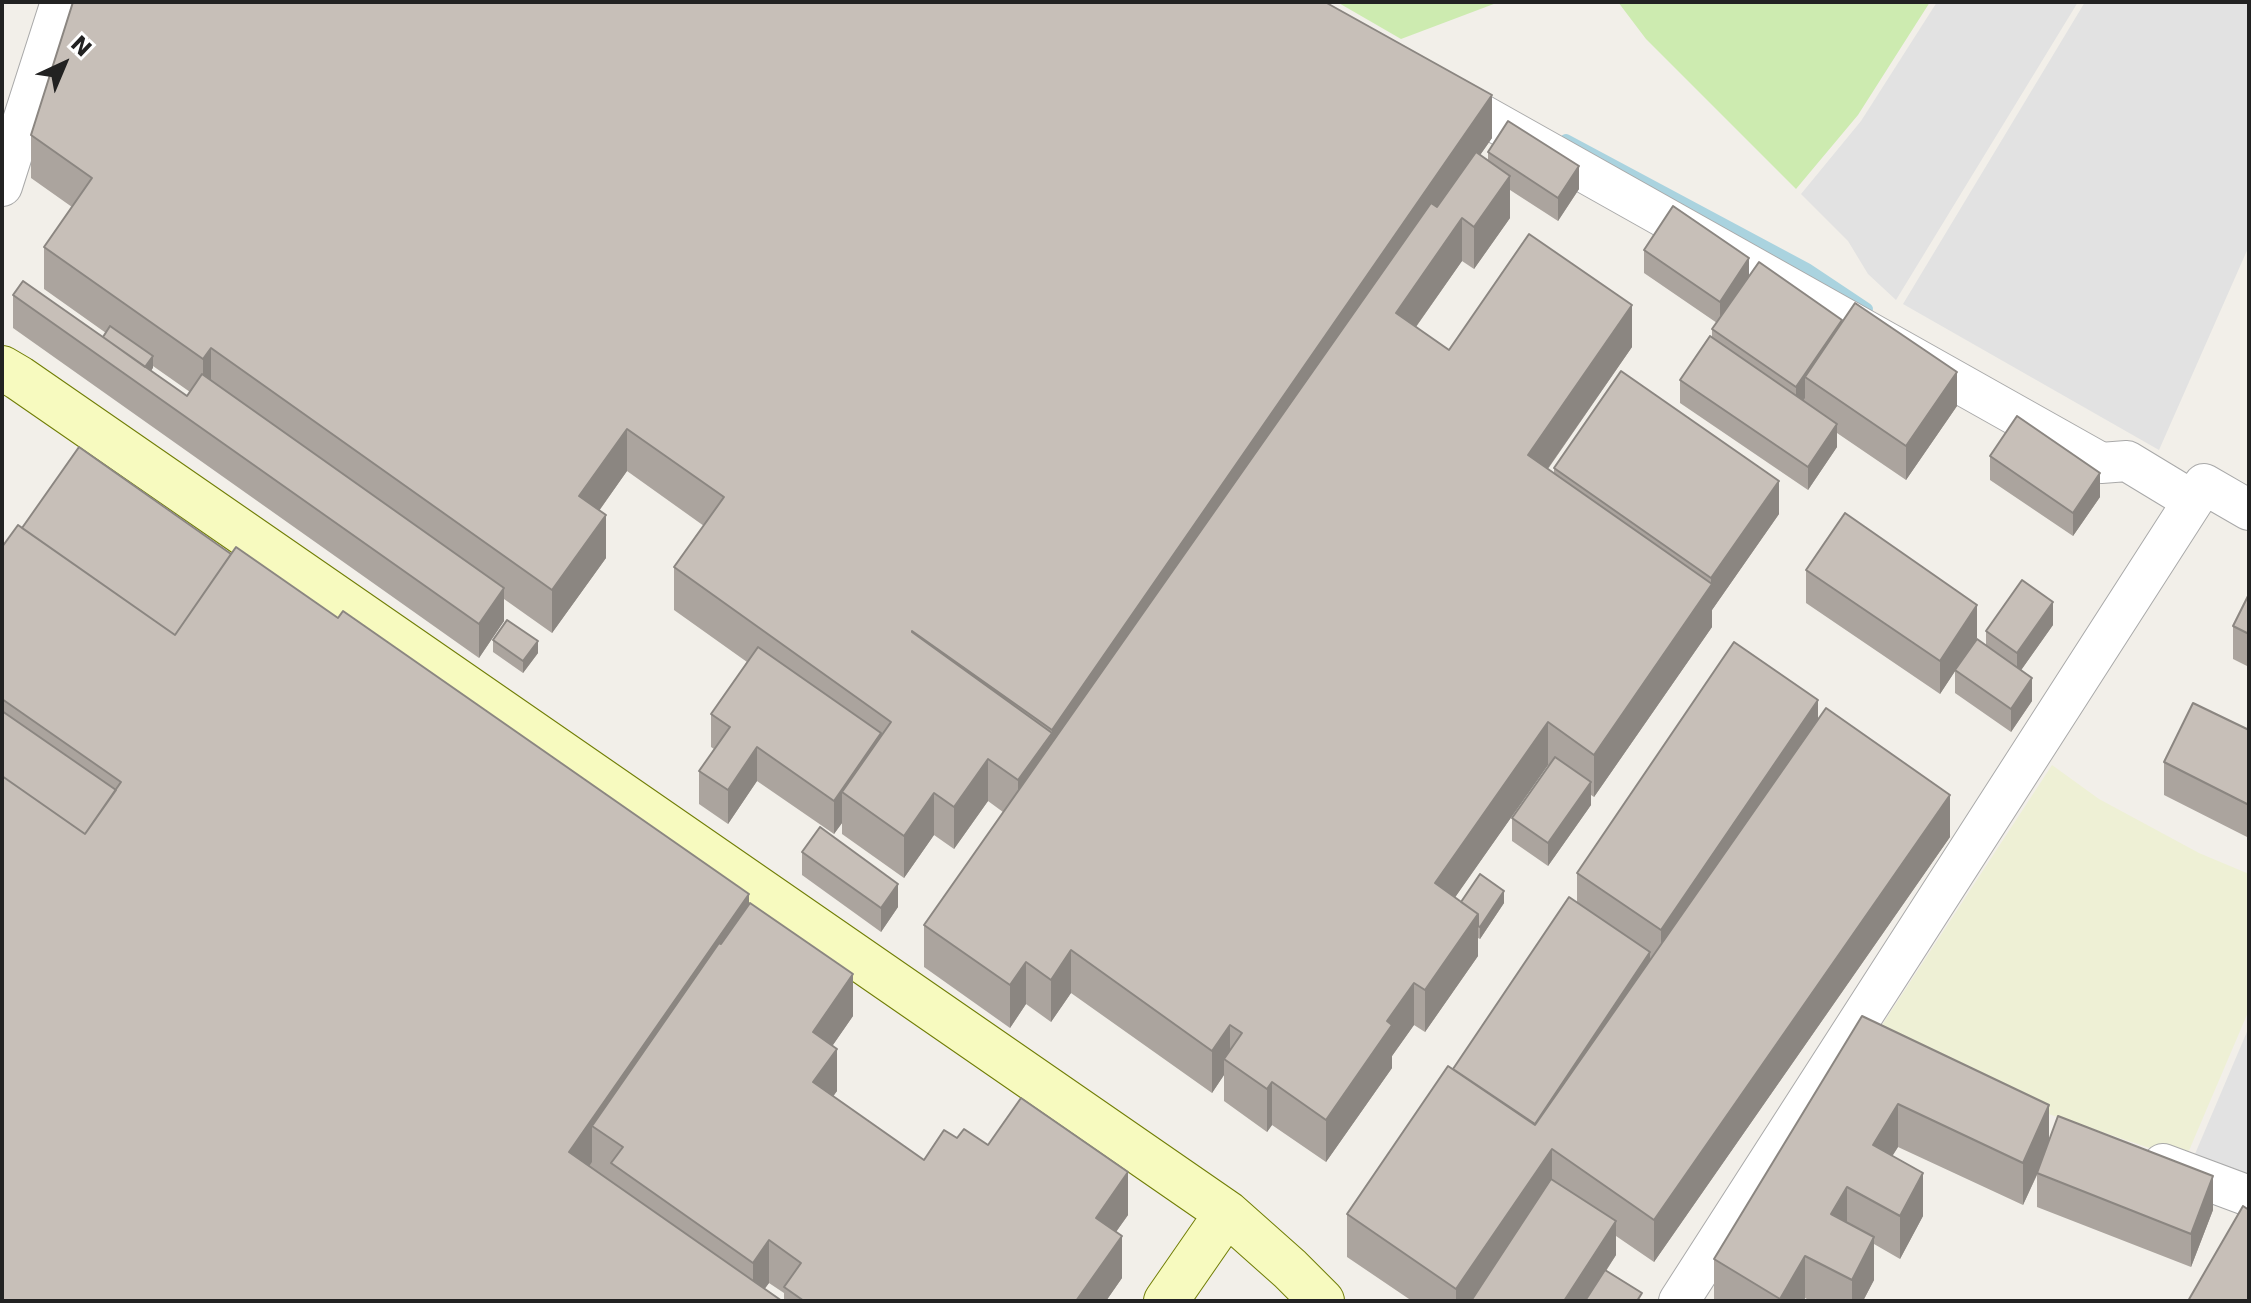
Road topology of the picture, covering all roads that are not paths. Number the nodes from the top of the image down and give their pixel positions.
1 (61, 2) edge
2 (1420, 80) edge
3 (11, 124) edge
4 (2, 186) edge
5 (2, 368) edge
6 (2193, 501) junction
7 (2249, 510) edge
8 (2134, 1154) edge
9 (2249, 1196) edge
10 (1227, 1213) junction
11 (1166, 1301) edge
12 (1322, 1301) edge
13 (1679, 1301) edge

1 - 3 street
2 - 6 street
3 - 4 street
5 - 10 street
6 - 7 street
6 - 13 street
8 - 9 street
10 - 11 street
10 - 12 street

